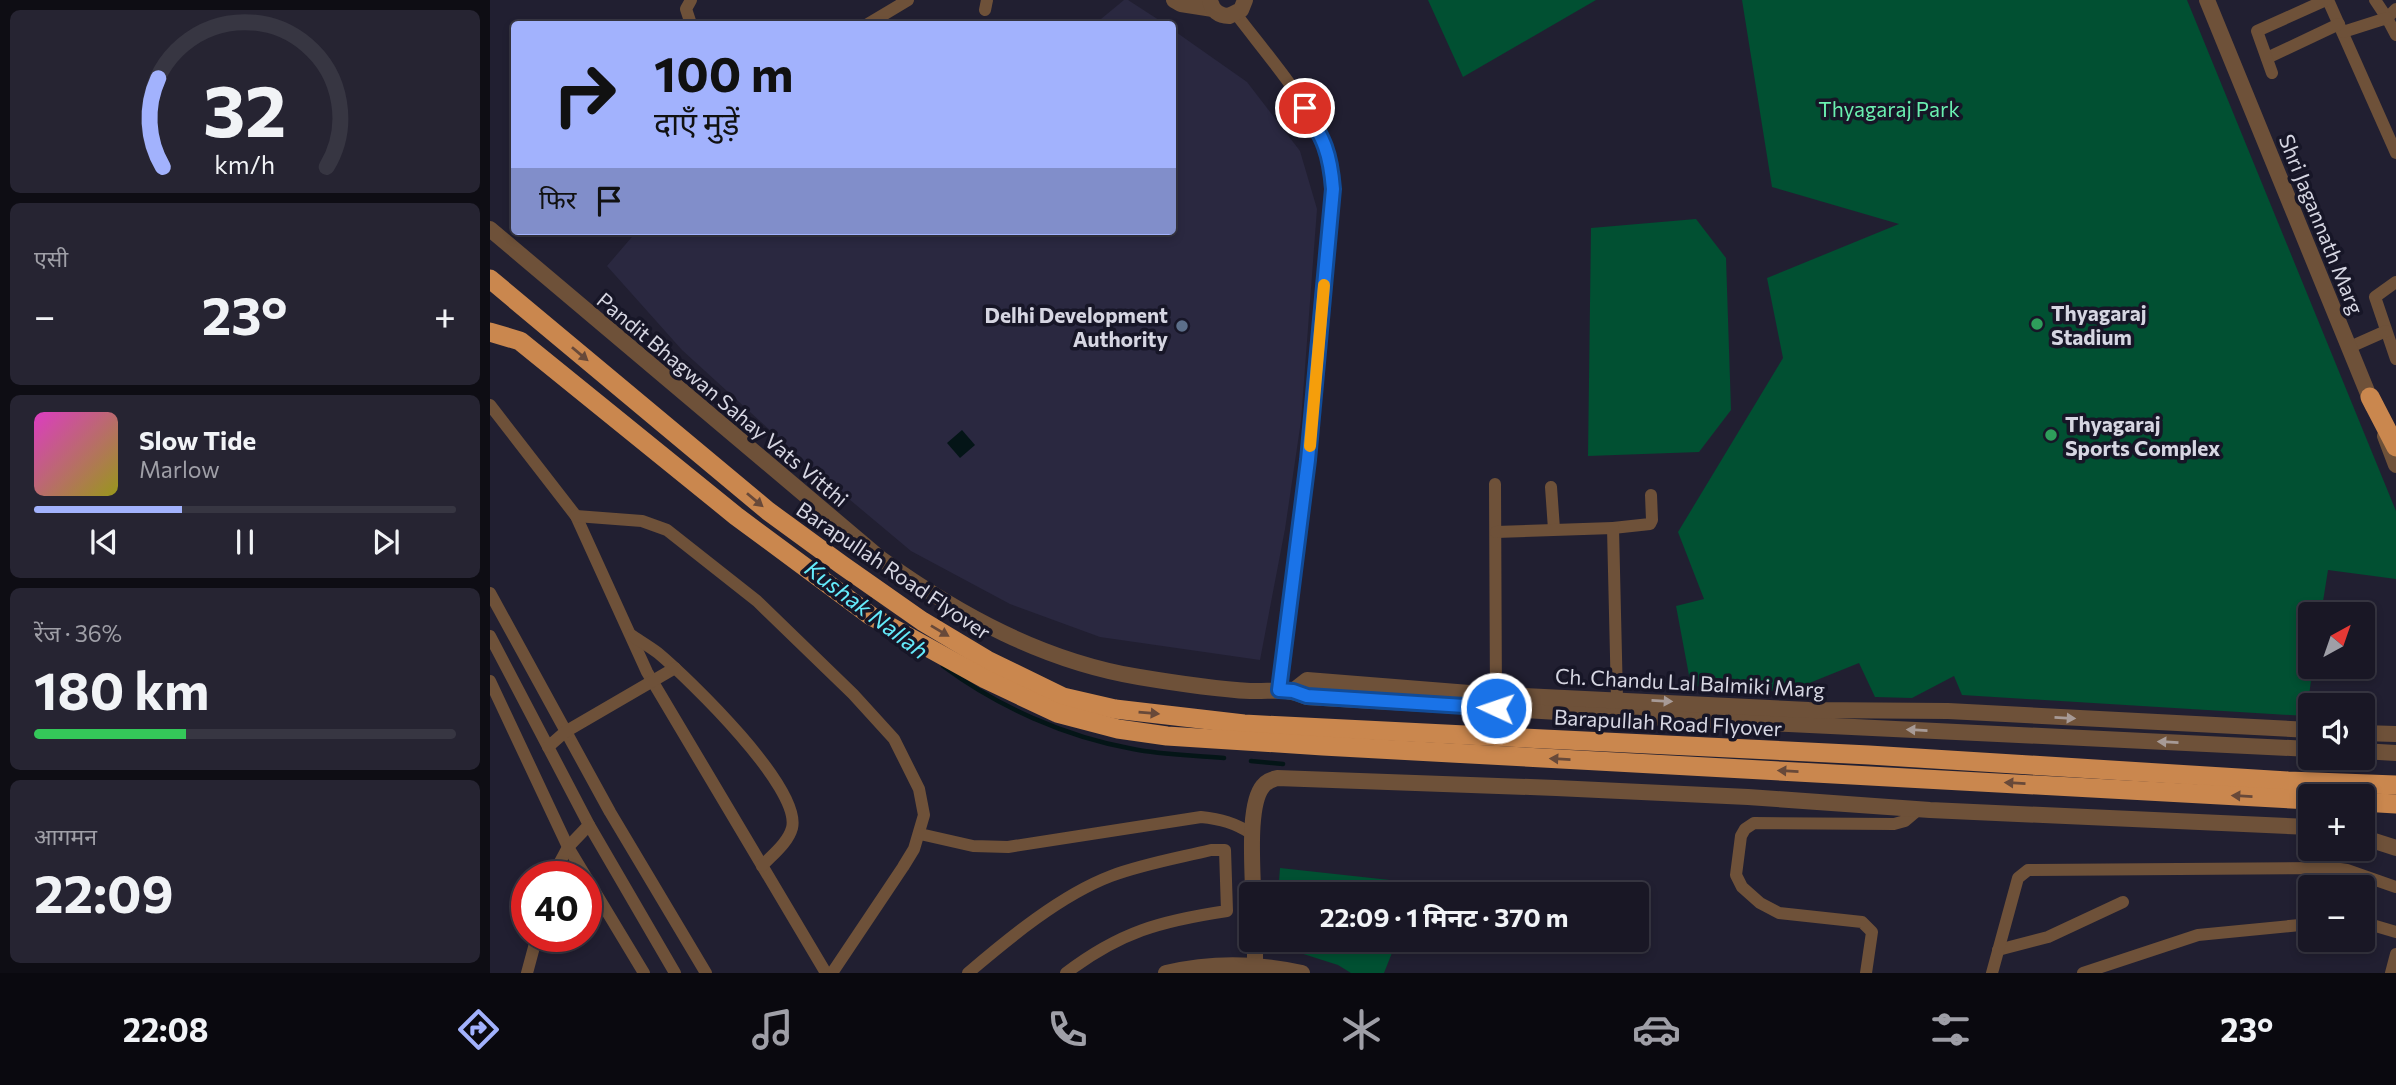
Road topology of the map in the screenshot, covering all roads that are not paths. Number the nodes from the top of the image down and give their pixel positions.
1 (691, 0) edge
2 (908, 0) edge
3 (1174, 0) edge
4 (2327, 0) edge
5 (2375, 0) edge
6 (2213, 2) edge
7 (1211, 5) edge
8 (1241, 7) edge
9 (2391, 14) edge
10 (2251, 18) dead end
11 (690, 21) edge
12 (873, 21) edge
13 (2341, 28) junction
14 (2256, 31) junction
15 (2396, 35) edge
16 (2267, 58) junction
17 (2272, 73) dead end
18 (2396, 153) edge
19 (490, 229) edge
20 (490, 279) edge
21 (2396, 282) edge
22 (490, 292) edge
23 (543, 323) junction
24 (2386, 331) junction
25 (490, 332) edge
26 (2350, 348) junction
27 (2396, 359) edge
28 (2370, 397) junction
29 (490, 405) edge
30 (2396, 447) edge
31 (2396, 465) edge
32 (1495, 484) dead end
33 (1552, 486) dead end
34 (1651, 495) dead end
35 (576, 516) junction
36 (1613, 528) junction
37 (1554, 529) junction
38 (1496, 532) junction
39 (490, 593) edge
40 (631, 635) junction
41 (490, 636) edge
42 (675, 668) junction
43 (652, 682) junction
44 (514, 683) junction
45 (492, 690) edge
46 (1286, 690) junction
47 (1617, 699) junction
48 (1496, 701) junction
49 (1948, 711) junction
50 (2298, 729) edge
51 (565, 732) junction
52 (1948, 732) junction
53 (2375, 733) edge
54 (2396, 734) edge
55 (548, 747) junction
56 (2298, 748) edge
57 (2375, 752) edge
58 (2396, 753) edge
59 (2396, 785) edge
60 (2298, 799) edge
61 (2375, 803) edge
62 (2396, 804) edge
63 (1918, 810) junction
64 (589, 825) junction
65 (2298, 826) edge
66 (920, 834) junction
67 (1252, 834) junction
68 (2375, 841) edge
69 (568, 847) junction
70 (2396, 848) edge
71 (561, 861) edge
72 (762, 866) junction
73 (1254, 882) edge
74 (2396, 887) edge
75 (2123, 902) dead end
76 (2298, 924) edge
77 (2375, 926) edge
78 (2396, 932) edge
79 (1998, 950) junction
80 (533, 952) edge
81 (1255, 952) edge
82 (2396, 954) edge
83 (1255, 965) junction
84 (527, 973) edge
85 (644, 973) edge
86 (675, 973) edge
87 (706, 973) edge
88 (826, 973) edge
89 (832, 973) edge
90 (968, 973) edge
91 (1066, 973) edge
92 (1166, 973) edge
93 (1303, 973) edge
94 (1866, 973) edge
95 (1992, 973) edge
96 (2083, 973) edge
97 (2391, 973) edge

1 - 11 street
2 - 12 street
3 - 7 street
4 - 13 street
4 - 14 street
5 - 9 street
6 - 26 street, Shri Jagannath Marg
7 - 8 street
8 - 46 street
9 - 13 street
9 - 15 street
10 - 14 street
13 - 16 street
13 - 18 street
14 - 16 street
16 - 17 street
19 - 46 street, Pandit Bhagwan Sahay Vats Vitthi
20 - 23 highway, Barapullah Road Flyover, bridge
21 - 24 street
22 - 23 highway, bridge
23 -> 59 highway, Barapullah Road Flyover, bridge
24 - 26 street
24 - 27 street
60 -> 25 highway, Barapullah Road Flyover, bridge
26 - 28 street, Shri Jagannath Marg
28 - 30 highway
28 - 31 street, Shri Jagannath Marg
29 - 35 street
32 - 38 street
33 - 37 street
34 - 36 street
35 - 40 street
35 - 66 street
36 - 37 street
36 - 47 street
37 - 38 street
38 - 48 street
39 - 51 street
40 - 42 street
40 - 43 street
41 - 44 street
42 - 43 street
42 - 72 street
43 - 51 street
43 - 72 street
44 - 45 street
44 - 55 street
45 - 69 street
46 - 48 street, Ch. Chandu Lal Balmiki Marg
47 - 48 street, Ch. Chandu Lal Balmiki Marg
47 -> 49 street, Ch. Chandu Lal Balmiki Marg
52 -> 48 street, Ch. Chandu Lal Balmiki Marg
49 -> 50 street, Ch. Chandu Lal Balmiki Marg
49 - 52 street
51 - 55 street
51 - 87 street
56 -> 52 street, Ch. Chandu Lal Balmiki Marg
53 - 54 street
55 - 64 street
57 - 58 street
61 - 62 highway
63 - 65 street
63 - 67 street
63 - 94 street
64 - 69 street
64 - 86 street
66 - 67 street
66 - 89 street
67 - 73 street
68 - 70 street
69 - 71 street
69 - 85 street
72 - 88 street
74 - 79 street
75 - 79 street
76 - 96 street
77 - 78 street
79 - 95 street
80 - 84 street
81 - 83 street
82 - 97 street
83 - 92 street
83 - 93 street
90 - 91 street

